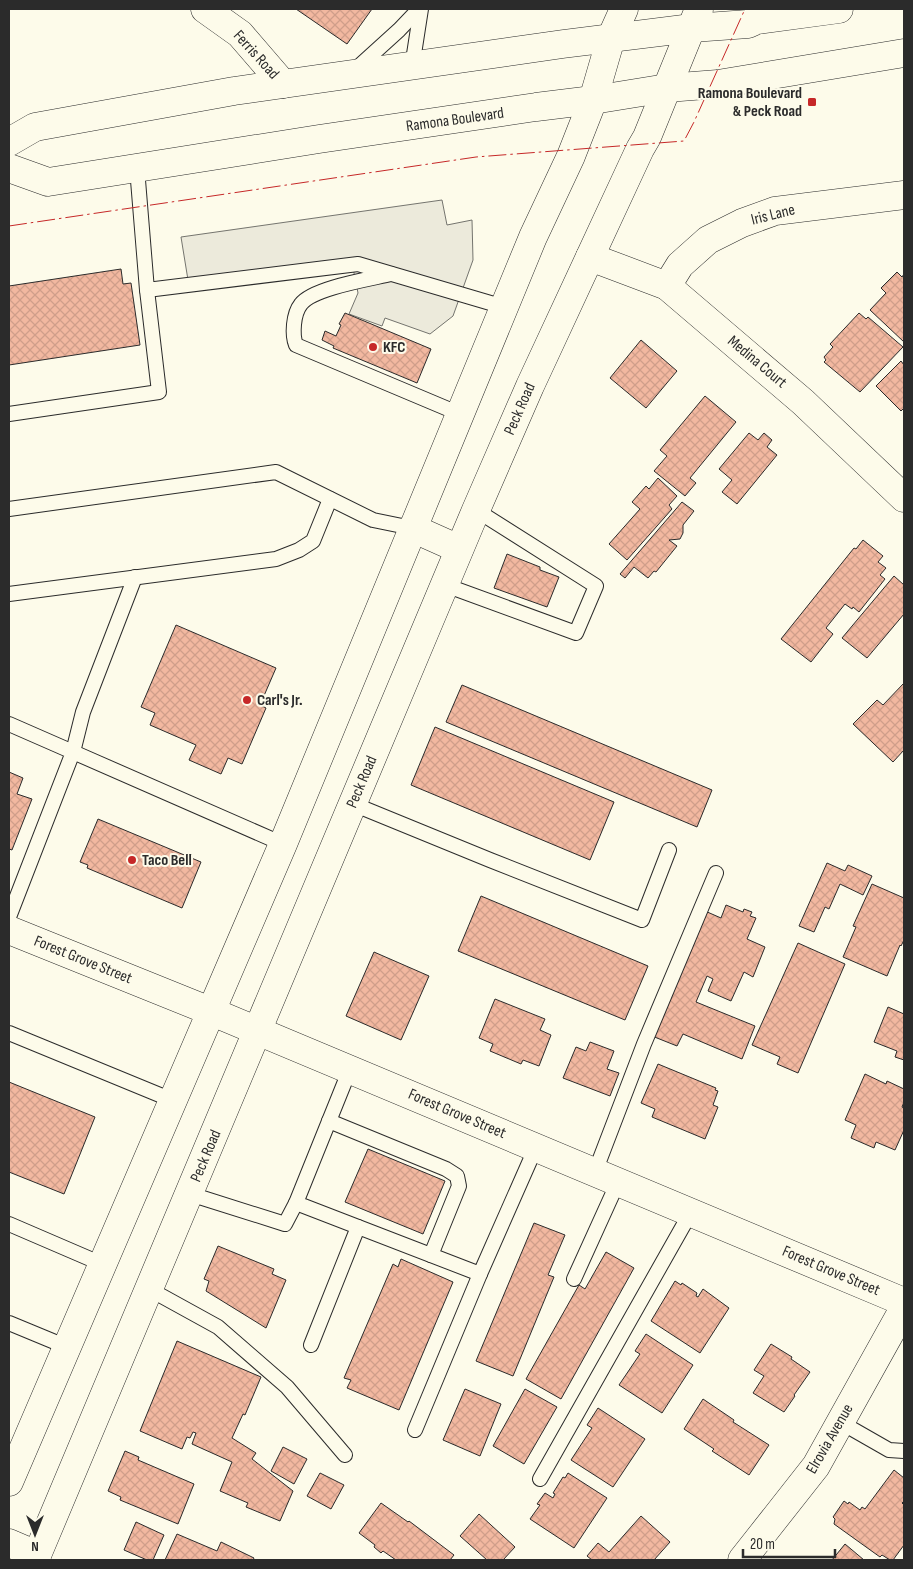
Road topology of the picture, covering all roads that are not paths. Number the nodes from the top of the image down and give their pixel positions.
1 (205, 9) edge
2 (420, 9) edge
3 (624, 9) edge
4 (839, 9) edge
5 (695, 18) edge
6 (611, 38) junction
7 (904, 53) edge
8 (412, 67) junction
9 (350, 75) junction
10 (282, 84) junction
11 (667, 88) junction
12 (594, 100) junction
13 (9, 142) edge
14 (9, 168) edge
15 (138, 168) junction
16 (904, 195) edge
17 (590, 257) junction
18 (392, 274) junction
19 (667, 286) junction
20 (147, 290) junction
21 (504, 307) junction
22 (9, 414) edge
23 (460, 414) junction
24 (904, 498) edge
25 (330, 499) junction
26 (9, 508) edge
27 (476, 510) junction
28 (412, 528) junction
29 (459, 549) junction
30 (135, 577) junction
31 (445, 584) junction
32 (9, 594) edge
33 (9, 724) edge
34 (73, 752) junction
35 (353, 804) junction
36 (283, 844) junction
37 (669, 850) dead end
38 (716, 873) dead end
39 (9, 917) edge
40 (9, 930) edge
41 (210, 1011) junction
42 (258, 1031) junction
43 (9, 1033) edge
44 (350, 1069) junction
45 (172, 1100) junction
46 (329, 1121) junction
47 (536, 1147) junction
48 (607, 1177) junction
49 (190, 1194) junction
50 (296, 1203) junction
51 (691, 1212) junction
52 (9, 1224) edge
53 (358, 1227) junction
54 (431, 1255) junction
55 (102, 1264) junction
56 (480, 1274) junction
57 (574, 1279) dead end
58 (149, 1289) junction
59 (904, 1302) edge
60 (904, 1308) edge
61 (9, 1323) edge
62 (310, 1345) dead end
63 (67, 1347) junction
64 (840, 1422) junction
65 (415, 1430) dead end
66 (904, 1451) edge
67 (345, 1455) dead end
68 (540, 1479) dead end
69 (9, 1482) edge
70 (9, 1544) edge
71 (36, 1558) edge
72 (742, 1560) edge

1 - 10 main road, Ferris Road
2 - 8 lane
2 - 9 lane
3 - 6 main road
4 - 5 main road
5 - 6 main road
5 - 11 main road, Peck Road
6 - 8 main road
6 - 12 main road
7 - 11 main road, Ramona Boulevard
8 - 9 main road
9 - 10 main road
10 - 13 main road
11 - 12 main road, Ramona Boulevard
11 - 17 main road, Peck Road
12 - 15 main road, Ramona Boulevard
12 - 21 main road
14 - 15 main road, Ramona Boulevard
15 - 20 lane
16 - 19 main road, Iris Lane
17 - 19 main road, Medina Court
17 - 27 main road, Peck Road
18 - 20 lane
18 - 21 lane
18 - 23 lane
19 - 24 main road, Medina Court
20 - 22 lane
21 - 23 main road
23 - 28 main road
25 - 26 lane
25 - 28 lane
25 - 30 lane
27 - 29 main road, Peck Road
27 - 31 lane
28 - 29 main road
28 - 36 main road
29 - 31 main road, Peck Road
30 - 32 lane
30 - 34 lane
31 - 35 main road, Peck Road
33 - 34 lane
34 - 36 lane
34 - 39 lane
35 - 37 lane
35 - 42 main road, Peck Road
36 - 41 main road
38 - 48 lane
40 - 41 main road, Forest Grove Street
41 - 42 main road, Forest Grove Street
41 - 45 main road
42 - 44 main road, Forest Grove Street
42 - 49 main road, Peck Road
43 - 45 lane
44 - 46 lane
44 - 47 main road, Forest Grove Street
45 - 55 main road
46 - 50 lane
46 - 54 lane
47 - 48 main road, Forest Grove Street
47 - 56 lane
48 - 51 main road, Forest Grove Street
48 - 57 lane
49 - 50 lane
49 - 58 main road, Peck Road
50 - 53 lane
51 - 59 main road, Forest Grove Street
51 - 68 lane
52 - 55 lane
53 - 54 lane
53 - 62 lane
54 - 56 lane
55 - 63 main road
56 - 65 lane
58 - 67 lane
58 - 71 main road, Peck Road
60 - 64 main road, Elrovia Avenue
61 - 63 lane
63 - 69 main road
64 - 66 lane
64 - 72 main road, Elrovia Avenue
70 - 71 main road

